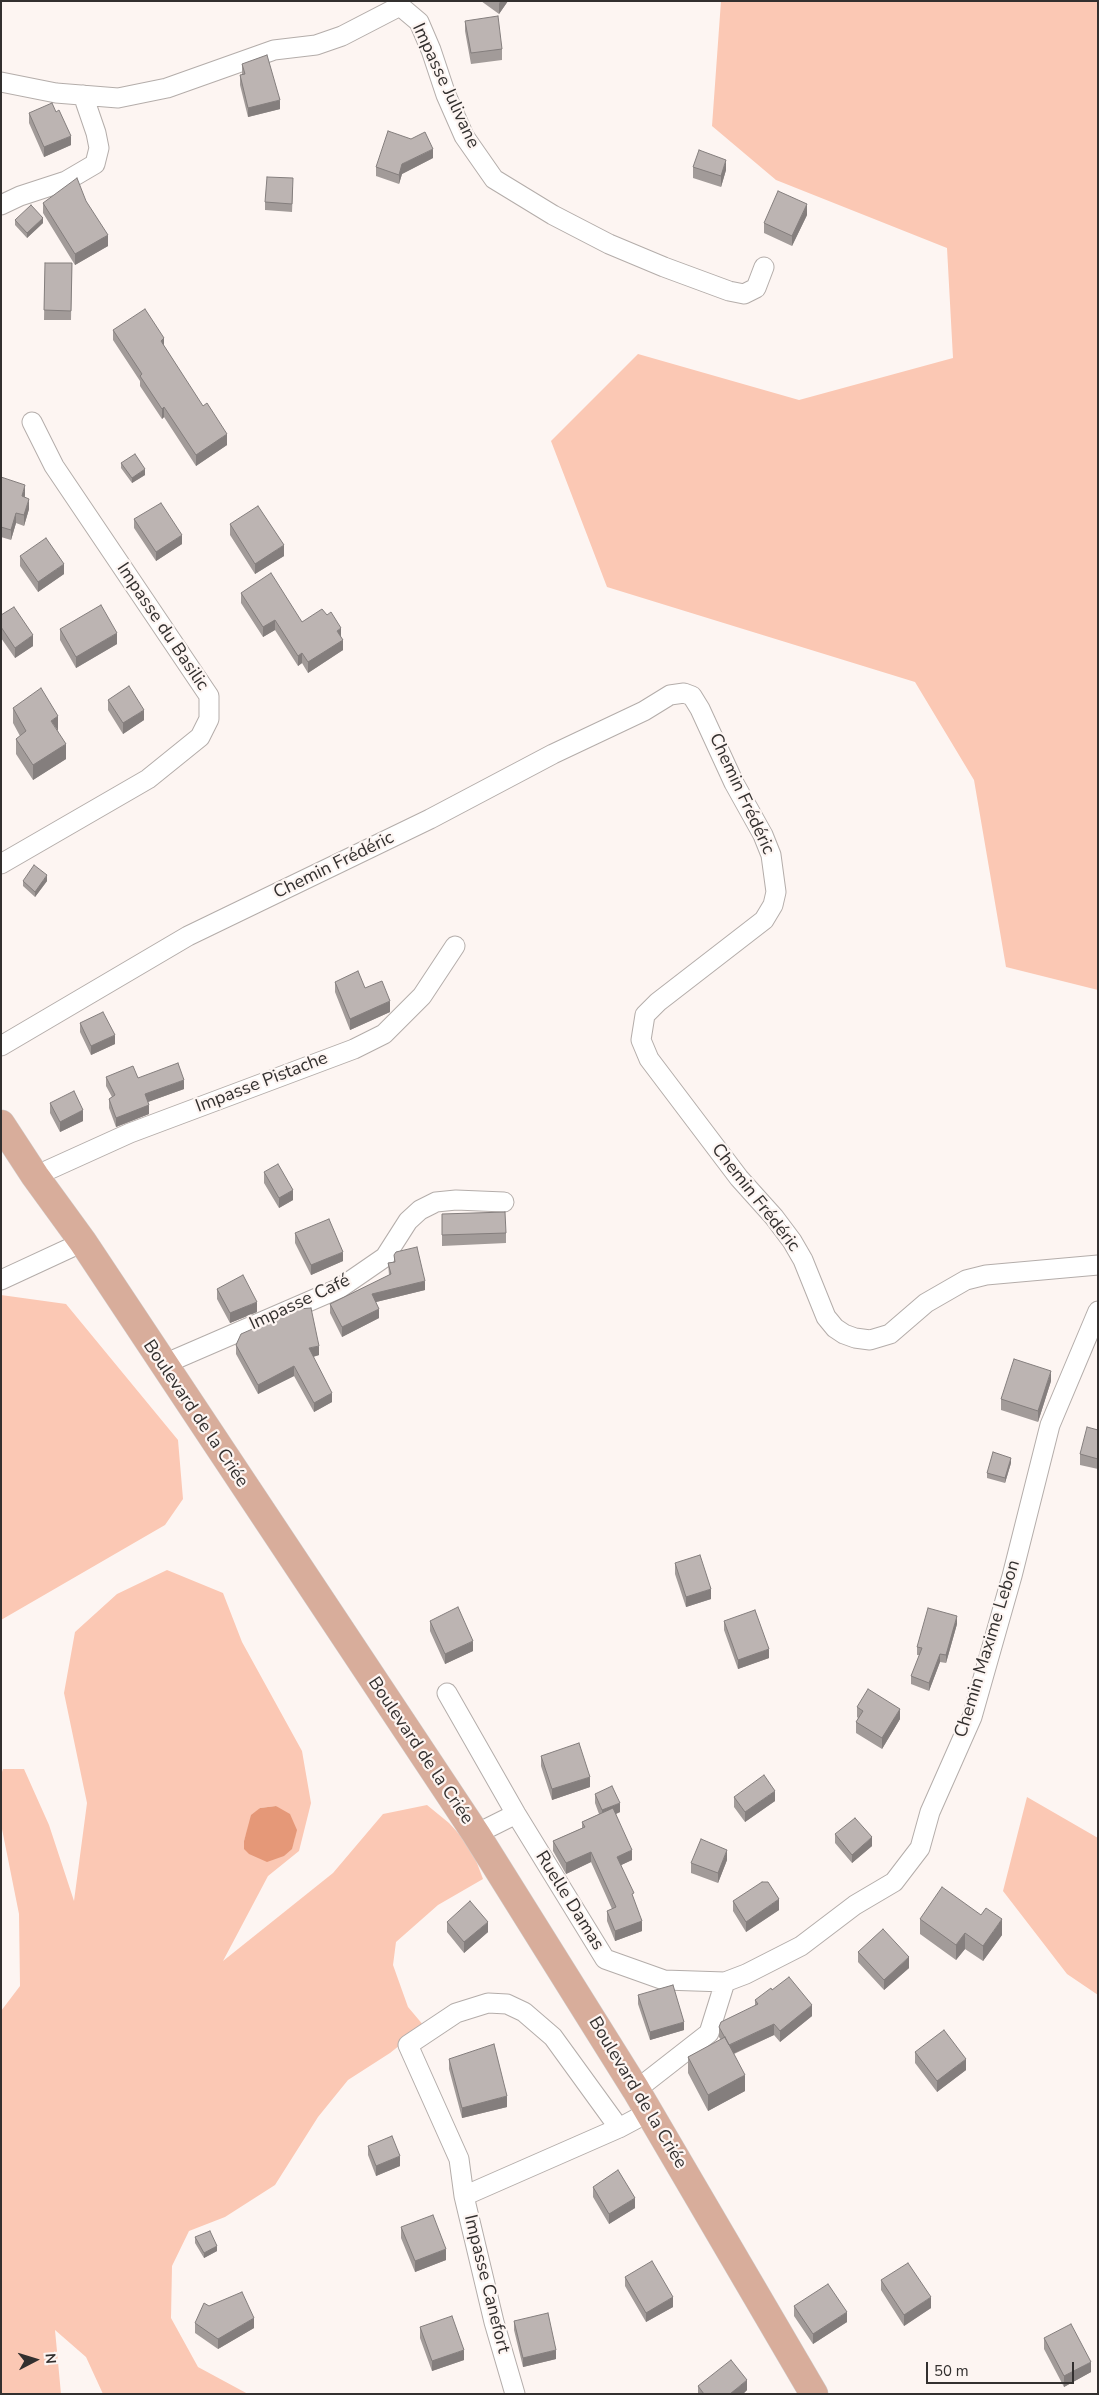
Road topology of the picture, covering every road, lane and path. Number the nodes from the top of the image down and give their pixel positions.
1 (1, 82) edge
2 (82, 95) junction
3 (1, 205) edge
4 (764, 267) dead end
5 (32, 422) dead end
6 (1, 864) edge
7 (455, 946) dead end
8 (1, 1046) edge
9 (1, 1124) edge
10 (35, 1176) junction
11 (504, 1202) dead end
12 (82, 1242) junction
13 (1098, 1265) edge
14 (1, 1280) edge
15 (1098, 1311) edge
16 (162, 1365) junction
17 (447, 1693) dead end
18 (516, 1814) junction
19 (476, 1834) junction
20 (725, 1982) junction
21 (643, 2101) junction
22 (619, 2128) junction
23 (464, 2196) junction
24 (515, 2394) edge
25 (814, 2394) edge

1 - 2 street, Impasse Julivane
2 - 3 street
2 - 4 street, Impasse Julivane
5 - 6 street, Impasse du Basilic
7 - 10 street, Impasse Pistache
8 - 13 street, Chemin Frédéric
9 - 10 main road, Boulevard de la Criée
10 - 12 main road, Boulevard de la Criée
11 - 16 street, Impasse Café
12 - 14 street
12 - 16 main road, Boulevard de la Criée
15 - 20 street, Chemin Maxime Lebon
16 - 19 main road, Boulevard de la Criée
17 - 18 street, Ruelle Damas
18 - 19 street
18 - 20 street, Ruelle Damas
19 - 21 main road, Boulevard de la Criée
20 - 21 street
21 - 22 street, Impasse Canefort
21 - 25 main road, Boulevard de la Criée
22 - 23 street, Impasse Canefort
22 - 23 street
23 - 24 street, Impasse Canefort

